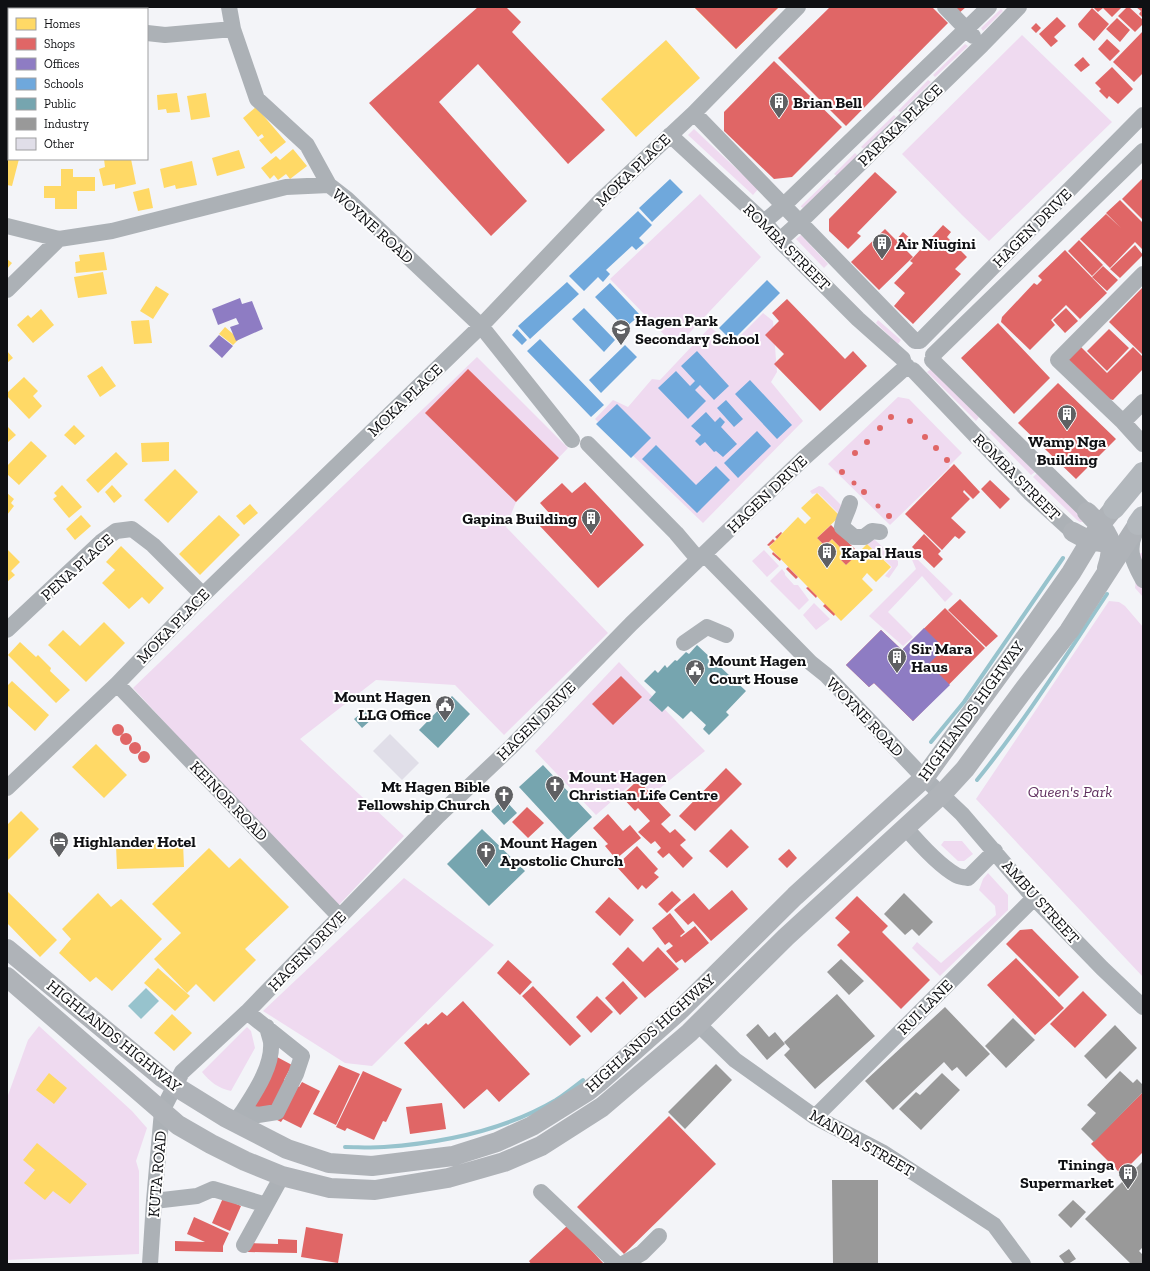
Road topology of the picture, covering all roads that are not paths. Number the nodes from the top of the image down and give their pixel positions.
1 (228, 7) edge
2 (798, 7) edge
3 (945, 7) edge
4 (989, 7) edge
5 (1019, 7) edge
6 (233, 29) junction
7 (967, 29) junction
8 (148, 33) edge
9 (982, 45) junction
10 (694, 113) junction
11 (1143, 115) edge
12 (670, 135) junction
13 (1143, 152) edge
14 (329, 185) junction
15 (784, 205) junction
16 (764, 222) junction
17 (800, 222) junction
18 (7, 226) edge
19 (59, 239) junction
20 (780, 240) junction
21 (1143, 274) edge
22 (7, 290) edge
23 (481, 326) junction
24 (917, 341) junction
25 (932, 358) junction
26 (908, 365) junction
27 (1143, 402) edge
28 (1123, 422) junction
29 (1143, 444) edge
30 (1143, 473) edge
31 (850, 503) dead end
32 (1114, 508) junction
33 (1140, 520) edge
34 (1092, 530) junction
35 (880, 532) dead end
36 (701, 557) junction
37 (1078, 560) junction
38 (1133, 560) junction
39 (1104, 576) junction
40 (1143, 580) edge
41 (203, 595) junction
42 (7, 630) edge
43 (726, 636) dead end
44 (684, 643) dead end
45 (117, 684) junction
46 (924, 778) junction
47 (7, 788) edge
48 (942, 794) junction
49 (905, 826) junction
50 (994, 851) junction
51 (1034, 898) junction
52 (340, 917) junction
53 (7, 949) edge
54 (7, 977) edge
55 (1143, 1007) edge
56 (247, 1012) junction
57 (698, 1024) junction
58 (267, 1027) junction
59 (175, 1086) junction
60 (162, 1111) junction
61 (239, 1116) junction
62 (815, 1117) junction
63 (282, 1176) junction
64 (541, 1192) dead end
65 (154, 1201) junction
66 (266, 1205) junction
67 (658, 1236) dead end
68 (244, 1245) dead end
69 (150, 1264) edge
70 (617, 1264) edge
71 (623, 1264) edge
72 (1023, 1264) edge

1 - 6 street
2 - 10 street, MOKA PLACE
3 - 7 street
4 - 7 street, PARAKA PLACE
5 - 9 street, PARAKA PLACE
6 - 8 street
6 - 14 street
7 - 9 street
7 - 15 street, PARAKA PLACE
9 - 17 street, PARAKA PLACE
10 - 12 street, MOKA PLACE
10 - 15 street, ROMBA STREET
11 - 24 street, HAGEN DRIVE
12 - 16 street, ROMBA STREET
12 - 23 street, MOKA PLACE
13 - 25 street, HAGEN DRIVE
14 - 19 street, WOYNE ROAD
14 - 23 street, WOYNE ROAD
15 - 16 street, PARAKA PLACE
15 - 17 street, ROMBA STREET
16 - 20 street, ROMBA STREET
17 - 20 street, PARAKA PLACE
17 - 24 street, ROMBA STREET
18 - 19 street, WOYNE ROAD
19 - 22 street
20 - 26 street, ROMBA STREET
21 - 28 street
23 - 36 street, WOYNE ROAD
23 - 41 street, MOKA PLACE
24 - 25 street
24 - 26 street
25 - 26 street
25 - 34 street, ROMBA STREET
26 - 34 street, ROMBA STREET
26 - 36 street, HAGEN DRIVE
27 - 28 street
28 - 29 street
30 - 32 highway, HIGHLANDS HIGHWAY
31 - 35 street
32 - 33 main road
32 - 34 main road, HIGHLANDS HIGHWAY
33 - 34 main road
33 - 38 street
33 - 39 main road, HIGHLANDS HIGHWAY
34 - 37 main road, HIGHLANDS HIGHWAY
34 - 39 main road
36 - 46 street, WOYNE ROAD
36 - 52 street, HAGEN DRIVE
37 - 39 main road
37 - 46 main road, HIGHLANDS HIGHWAY
38 - 39 street
38 - 40 street
39 - 48 main road, HIGHLANDS HIGHWAY
41 - 42 street, PENA PLACE
41 - 45 street, MOKA PLACE
43 - 44 street
45 - 47 street, MOKA PLACE
45 - 52 street, KEINOR ROAD
46 - 48 street, WOYNE ROAD
46 - 61 main road, HIGHLANDS HIGHWAY
48 - 49 main road, HIGHLANDS HIGHWAY
48 - 50 street, AMBU STREET
49 - 50 street
49 - 57 main road, HIGHLANDS HIGHWAY
50 - 51 street, AMBU STREET
51 - 55 street, AMBU STREET
51 - 62 street, RUI LANE
52 - 56 street, HAGEN DRIVE
53 - 59 main road, HIGHLANDS HIGHWAY
54 - 60 main road, HIGHLANDS HIGHWAY
56 - 58 street
56 - 59 street, HAGEN DRIVE
57 - 62 street, MANDA STREET
57 - 63 main road, HIGHLANDS HIGHWAY
58 - 61 street
58 - 61 street
59 - 60 street, KUTA ROAD
59 - 61 main road, HIGHLANDS HIGHWAY
60 - 63 main road, HIGHLANDS HIGHWAY
60 - 65 street, KUTA ROAD
62 - 72 street, MANDA STREET
63 - 66 street
64 - 70 street
65 - 66 street
65 - 69 street, KUTA ROAD
66 - 68 street
67 - 71 street

